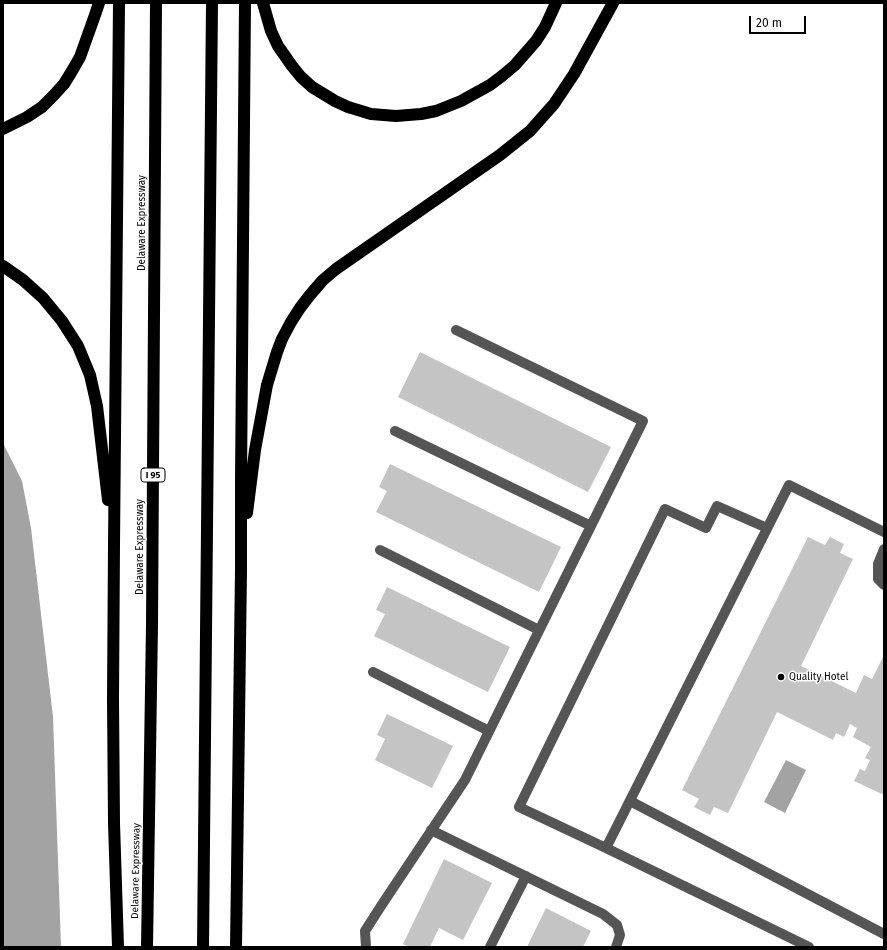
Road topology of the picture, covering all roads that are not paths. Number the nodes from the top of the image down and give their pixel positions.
1 (98, 3) edge
2 (119, 3) edge
3 (156, 3) edge
4 (212, 3) edge
5 (245, 3) edge
6 (263, 3) edge
7 (556, 3) edge
8 (612, 3) edge
9 (3, 129) edge
10 (3, 266) edge
11 (456, 330) dead end
12 (395, 431) dead end
13 (592, 526) junction
14 (767, 528) junction
15 (884, 532) edge
16 (114, 544) junction
17 (884, 549) edge
18 (380, 550) dead end
19 (241, 570) junction
20 (884, 585) edge
21 (540, 630) junction
22 (374, 672) dead end
23 (490, 731) junction
24 (630, 801) junction
25 (432, 830) junction
26 (606, 848) junction
27 (526, 876) junction
28 (884, 934) edge
29 (118, 947) edge
30 (147, 947) edge
31 (203, 947) edge
32 (236, 947) edge
33 (366, 947) edge
34 (490, 947) edge
35 (616, 947) edge
36 (809, 947) edge

1 - 9 highway
2 - 16 highway
3 - 30 highway, Delaware Expressway / I 95
4 - 31 highway
5 - 19 highway
6 - 7 highway
8 - 19 highway
10 - 16 highway
11 - 13 lane
12 - 13 lane
13 - 21 lane
14 - 15 lane
14 - 24 lane
14 - 26 lane
16 - 29 highway
17 - 20 lane
18 - 21 lane
19 - 32 highway
21 - 23 lane
22 - 23 lane
23 - 25 lane
24 - 26 lane
24 - 28 lane
25 - 27 lane
25 - 33 lane
26 - 36 lane
27 - 34 lane
27 - 35 lane

